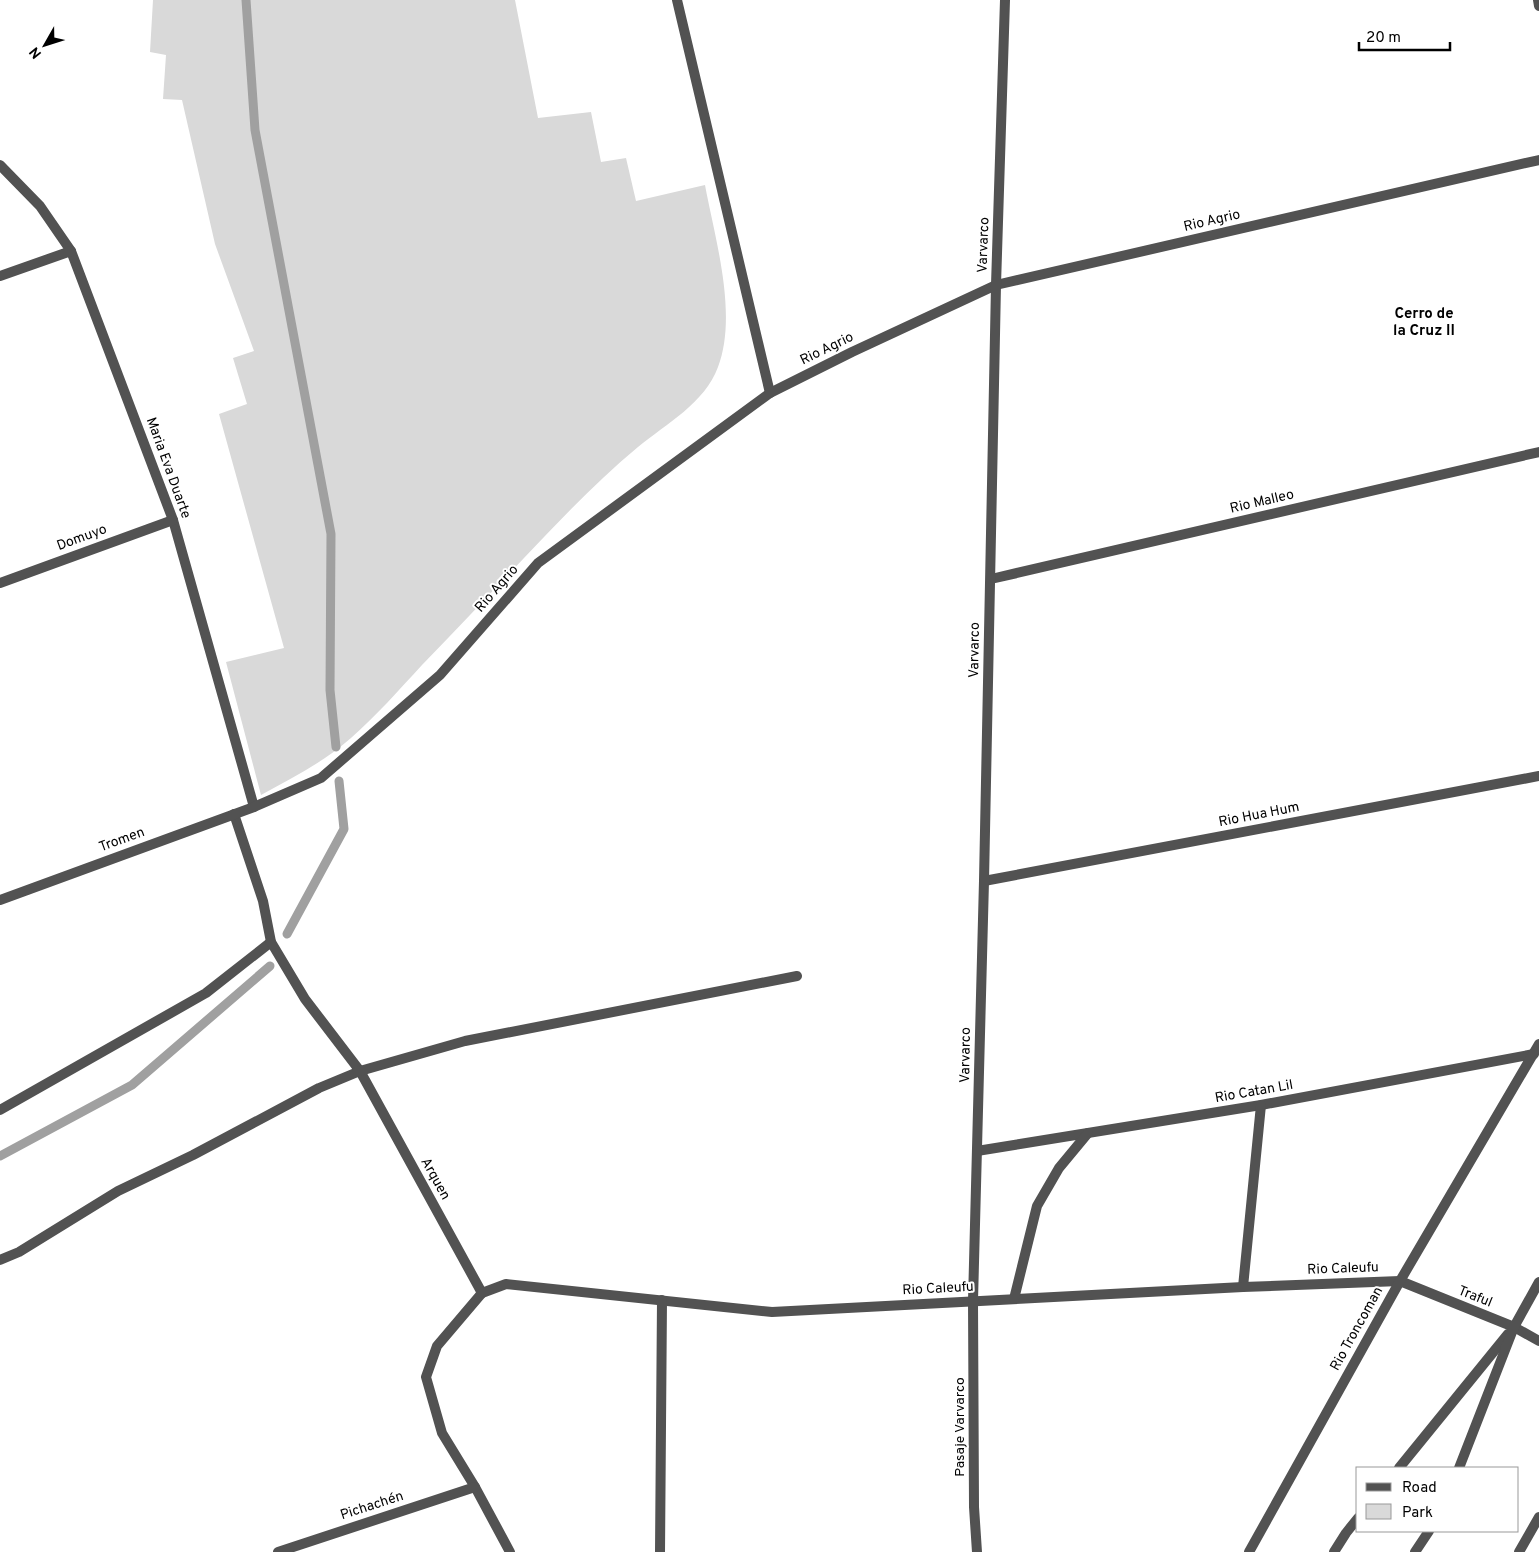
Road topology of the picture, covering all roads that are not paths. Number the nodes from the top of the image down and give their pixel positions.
1 (677, 0) edge
2 (1005, 0) edge
3 (1538, 0) edge
4 (1539, 6) edge
5 (1539, 160) edge
6 (0, 165) edge
7 (71, 251) junction
8 (0, 276) edge
9 (996, 286) junction
10 (770, 393) junction
11 (1539, 452) edge
12 (173, 520) junction
13 (991, 579) junction
14 (0, 583) edge
15 (1539, 776) edge
16 (254, 806) junction
17 (234, 814) junction
18 (984, 881) junction
19 (0, 900) edge
20 (271, 942) junction
21 (797, 976) dead end
22 (1536, 1049) edge
23 (360, 1071) junction
24 (1261, 1105) junction
25 (0, 1110) edge
26 (1088, 1133) junction
27 (977, 1151) junction
28 (0, 1260) edge
29 (1400, 1281) junction
30 (1539, 1282) edge
31 (1243, 1287) junction
32 (482, 1293) junction
33 (1014, 1299) junction
34 (662, 1300) junction
35 (973, 1301) junction
36 (1514, 1327) junction
37 (1539, 1341) edge
38 (1400, 1467) edge
39 (1459, 1467) edge
40 (475, 1487) junction
41 (1539, 1517) edge
42 (1356, 1520) edge
43 (1427, 1532) edge
44 (278, 1552) edge
45 (510, 1552) edge
46 (660, 1552) edge
47 (977, 1552) edge
48 (1249, 1552) edge
49 (1334, 1552) edge
50 (1415, 1552) edge
51 (1519, 1552) edge

1 - 10 street
2 - 9 street, Varvarco
3 - 4 street
5 - 9 street, Rio Agrio
6 - 7 street, Maria Eva Duarte
7 - 8 street
7 - 12 street, Maria Eva Duarte
9 - 10 street, Rio Agrio
9 - 13 street, Varvarco
10 - 16 street, Rio Agrio
11 - 13 street, Rio Malleo
12 - 14 street, Domuyo
12 - 16 street, Maria Eva Duarte
13 - 18 street, Varvarco
15 - 18 street, Rio Hua Hum
16 - 17 street, Tromen
17 - 19 street, Tromen
17 - 20 street, Arquen
18 - 27 street, Varvarco
20 - 23 street, Arquen
20 - 25 street
21 - 23 street
22 - 24 street, Rio Catan Lil
22 - 29 street, Rio Troncoman
23 - 28 street
23 - 32 street, Arquen
24 - 26 street, Rio Catan Lil
24 - 31 street
26 - 27 street, Rio Catan Lil
26 - 33 street
27 - 35 street, Varvarco
29 - 31 street, Rio Caleufu
29 - 36 street, Traful
29 - 48 street, Rio Troncoman
30 - 36 street
31 - 33 street, Rio Caleufu
32 - 34 street, Rio Caleufu
32 - 40 street
33 - 35 street, Rio Caleufu
34 - 35 street, Rio Caleufu
34 - 46 street
35 - 47 street, Pasaje Varvarco
36 - 37 street, Traful
36 - 38 street
36 - 39 street
40 - 44 street, Pichachén
40 - 45 street
41 - 51 street
42 - 49 street
43 - 50 street

